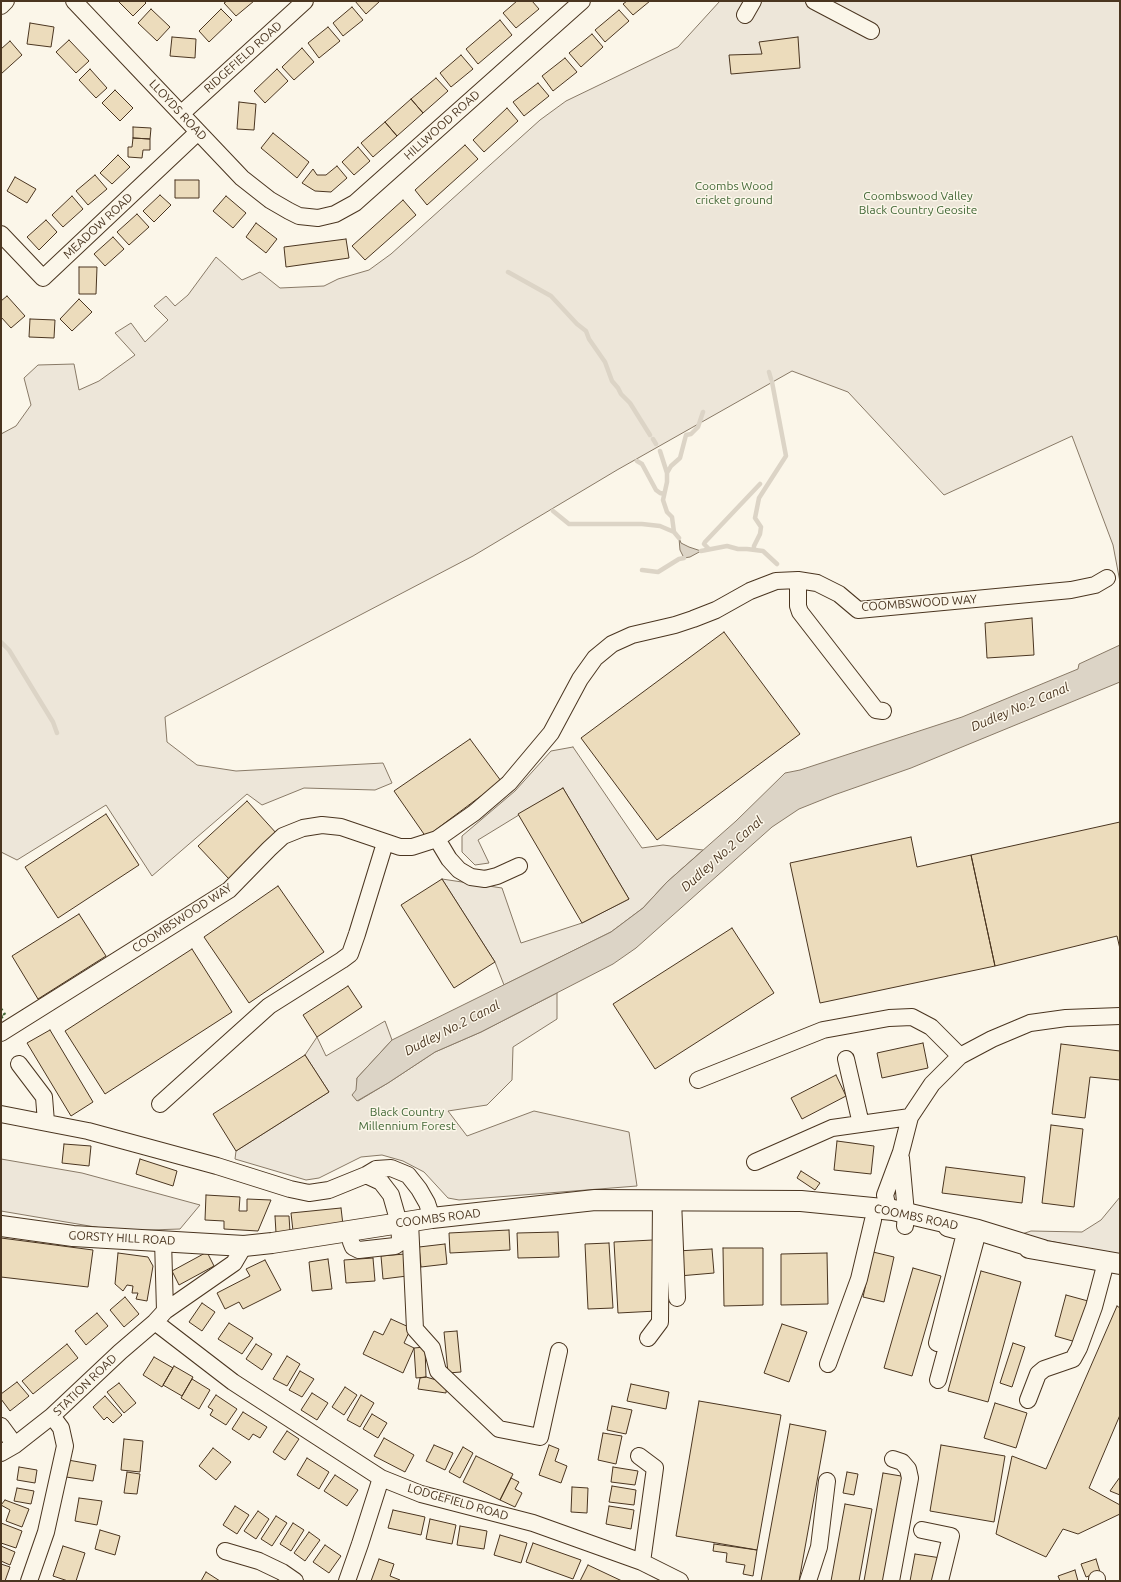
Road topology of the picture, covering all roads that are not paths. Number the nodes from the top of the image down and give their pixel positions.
1 (6, 1) edge
2 (74, 1) edge
3 (305, 1) edge
4 (582, 1) edge
5 (753, 1) edge
6 (814, 1) edge
7 (1, 6) edge
8 (744, 15) dead end
9 (871, 31) dead end
10 (182, 113) junction
11 (198, 132) junction
12 (289, 211) joint
13 (1, 234) edge
14 (1107, 578) dead end
15 (798, 580) junction
16 (883, 711) dead end
17 (437, 838) junction
18 (385, 843) junction
19 (519, 866) dead end
20 (1120, 1016) edge
21 (1, 1033) edge
22 (960, 1056) junction
23 (846, 1059) dead end
24 (20, 1064) dead end
25 (698, 1080) dead end
26 (160, 1104) dead end
27 (1, 1114) edge
28 (910, 1117) junction
29 (46, 1122) junction
30 (861, 1124) junction
31 (901, 1152) junction
32 (755, 1162) dead end
33 (366, 1175) junction
34 (667, 1200) junction
35 (890, 1212) junction
36 (432, 1218) junction
37 (404, 1222) junction
38 (934, 1225) junction
39 (1, 1226) edge
40 (970, 1238) junction
41 (163, 1240) junction
42 (244, 1246) junction
43 (1043, 1250) junction
44 (1113, 1263) edge
45 (677, 1298) dead end
46 (160, 1317) junction
47 (648, 1338) dead end
48 (937, 1343) dead end
49 (559, 1351) dead end
50 (828, 1364) dead end
51 (938, 1380) dead end
52 (1028, 1400) dead end
53 (52, 1416) junction
54 (1, 1426) edge
55 (16, 1445) junction
56 (1, 1454) edge
57 (639, 1456) dead end
58 (893, 1459) dead end
59 (381, 1478) junction
60 (827, 1481) dead end
61 (922, 1530) dead end
62 (224, 1551) dead end
63 (642, 1562) junction
64 (29, 1581) edge
65 (295, 1581) edge
66 (347, 1581) edge
67 (680, 1581) edge
68 (808, 1581) edge
69 (891, 1581) edge
70 (940, 1581) edge

1 - 7 street
2 - 10 street, LLOYDS ROAD
3 - 10 street, RIDGEFIELD ROAD
4 - 12 street, HILLWOOD ROAD
5 - 8 street
6 - 9 street
10 - 11 street, LLOYDS ROAD
11 - 12 street, LLOYDS ROAD
11 - 13 street, MEADOW ROAD
14 - 15 street, COOMBSWOOD WAY
15 - 16 street
15 - 17 street, COOMBSWOOD WAY
17 - 18 street, COOMBSWOOD WAY
17 - 19 street
18 - 21 street, COOMBSWOOD WAY
18 - 26 street
20 - 22 street
22 - 25 street
22 - 28 street
23 - 30 street
24 - 29 street
27 - 29 street
28 - 30 street
28 - 31 street
29 - 33 street
30 - 32 street
31 - 35 street
31 - 35 street
33 - 36 street
33 - 37 street
34 - 35 main road, COOMBS ROAD
34 - 36 main road, COOMBS ROAD
34 - 45 street
34 - 47 street
35 - 38 main road, COOMBS ROAD
35 - 50 street
36 - 37 main road, COOMBS ROAD
37 - 42 main road, COOMBS ROAD
37 - 49 street
38 - 40 main road, COOMBS ROAD
38 - 43 main road, COOMBS ROAD
39 - 41 main road, GORSTY HILL ROAD
40 - 43 main road, COOMBS ROAD
40 - 48 street
40 - 51 street
41 - 42 main road, GORSTY HILL ROAD
41 - 46 street
42 - 46 street
43 - 44 main road, COOMBS ROAD
44 - 52 street
46 - 53 street, STATION ROAD
46 - 59 street, LODGEFIELD ROAD
53 - 55 street, STATION ROAD
53 - 64 street
54 - 55 street
55 - 56 street, STATION ROAD
57 - 63 street
58 - 69 street
59 - 63 street, LODGEFIELD ROAD
59 - 66 street
60 - 68 street
61 - 70 street
62 - 65 street
63 - 67 street, LODGEFIELD ROAD

